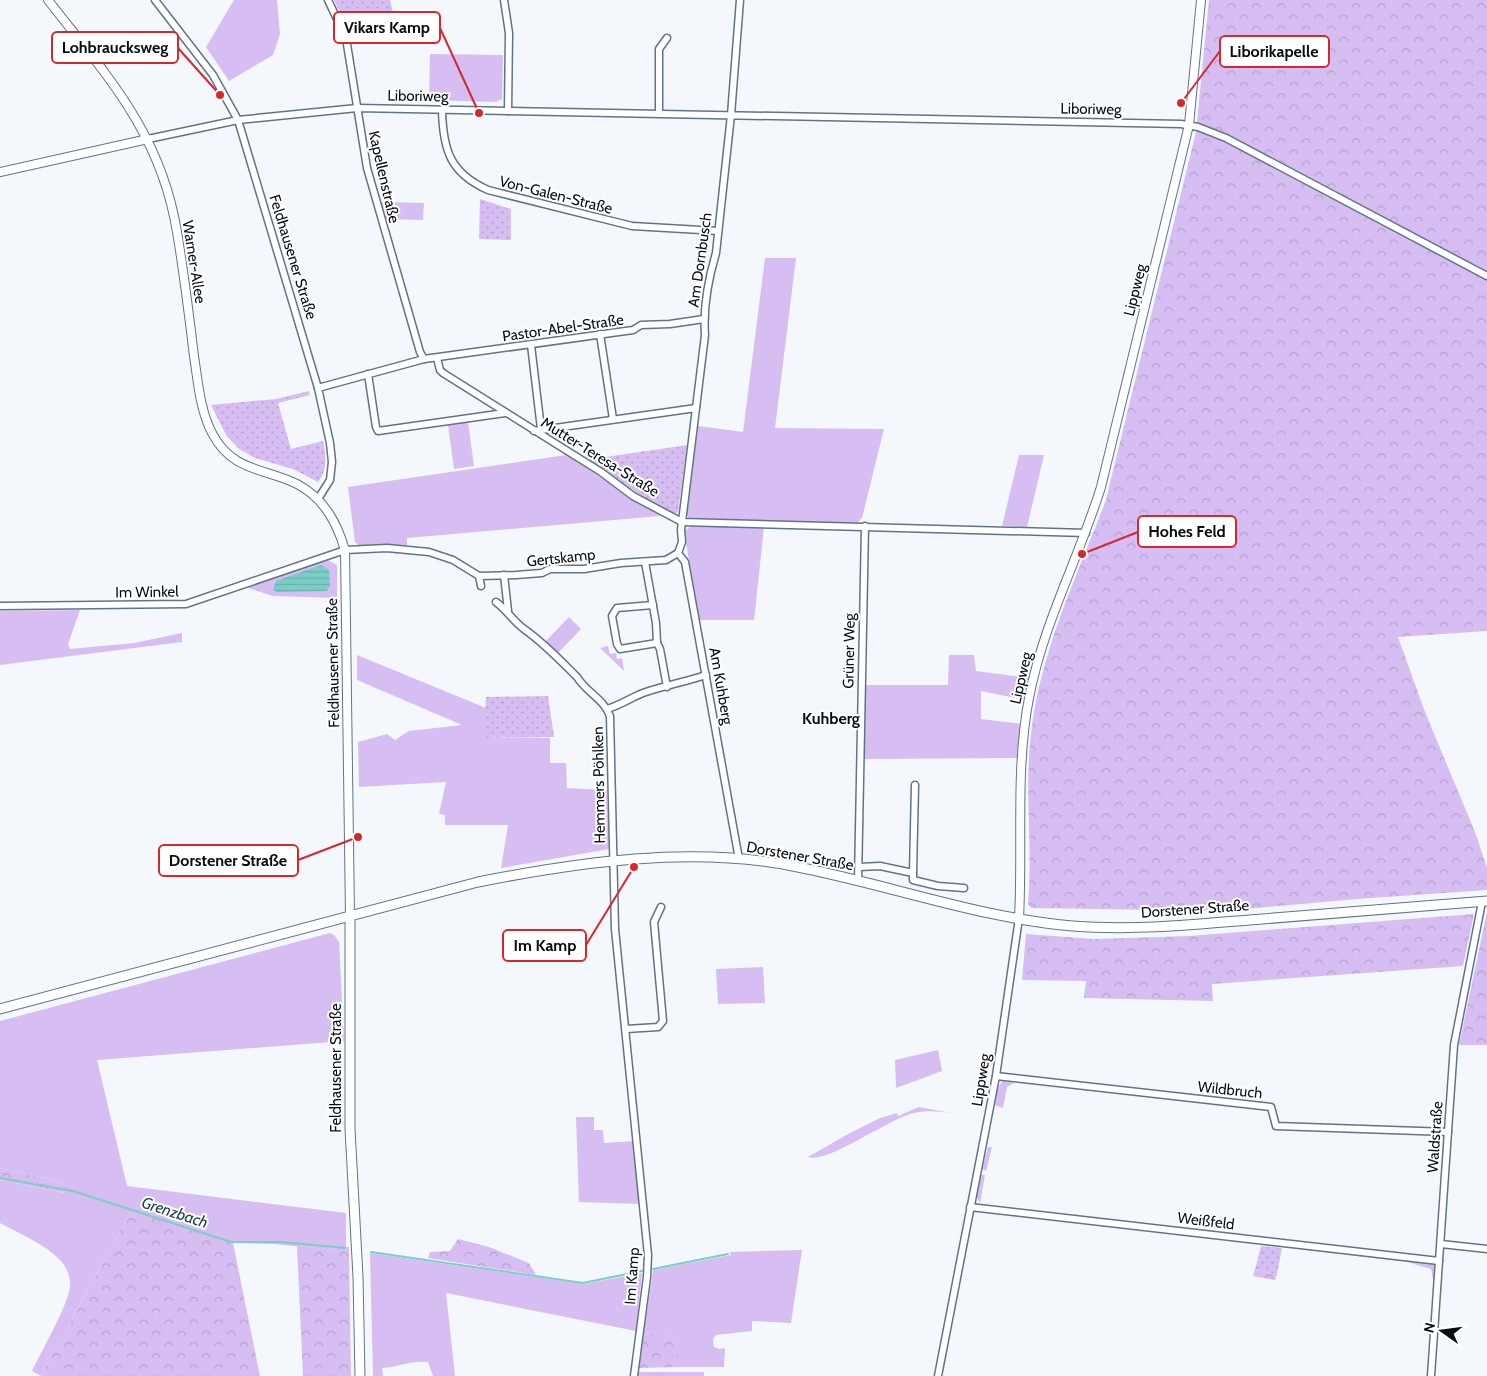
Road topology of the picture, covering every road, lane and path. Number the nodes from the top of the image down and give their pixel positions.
1 (48, 0) edge
2 (155, 0) edge
3 (328, 0) edge
4 (504, 0) edge
5 (740, 0) edge
6 (1202, 0) edge
7 (667, 38) dead end
8 (357, 108) junction
9 (442, 110) junction
10 (508, 111) junction
11 (659, 114) junction
12 (731, 115) junction
13 (238, 120) junction
14 (1189, 125) junction
15 (148, 140) junction
16 (0, 172) edge
17 (718, 231) junction
18 (1487, 276) edge
19 (704, 318) junction
20 (600, 334) junction
21 (531, 344) junction
22 (424, 358) junction
23 (437, 358) junction
24 (368, 374) junction
25 (318, 388) junction
26 (696, 408) junction
27 (505, 413) junction
28 (613, 419) junction
29 (538, 430) junction
30 (318, 499) junction
31 (682, 522) junction
32 (865, 526) junction
33 (1086, 533) junction
34 (345, 550) junction
35 (678, 553) junction
36 (645, 562) junction
37 (504, 575) junction
38 (479, 576) junction
39 (481, 586) dead end
40 (496, 602) dead end
41 (653, 605) junction
42 (0, 606) edge
43 (508, 611) junction
44 (657, 643) junction
45 (706, 675) junction
46 (667, 687) junction
47 (608, 709) junction
48 (915, 785) dead end
49 (739, 859) junction
50 (613, 861) junction
51 (859, 867) junction
52 (913, 873) junction
53 (858, 881) junction
54 (964, 888) dead end
55 (1485, 902) edge
56 (661, 907) dead end
57 (350, 916) junction
58 (1019, 918) junction
59 (0, 1009) edge
60 (626, 1029) junction
61 (996, 1076) junction
62 (1448, 1132) junction
63 (970, 1207) junction
64 (1441, 1244) junction
65 (1487, 1248) edge
66 (1440, 1261) junction
67 (360, 1376) edge
68 (634, 1376) edge
69 (938, 1376) edge
70 (1431, 1376) edge

1 - 15 street, Warner-Allee
2 - 13 street, Feldhausener Straße
3 - 8 street, Kapellenstraße
4 - 10 street
5 - 12 street, Am Dornbusch
6 - 14 street, Lippweg
7 - 11 street
8 - 9 street, Liboriweg
8 - 13 street, Liboriweg
8 - 22 street, Kapellenstraße
9 - 10 street, Liboriweg
9 - 17 street, Von-Galen-Straße
10 - 11 street, Liboriweg
11 - 12 street, Liboriweg
12 - 14 street, Liboriweg
12 - 17 street, Am Dornbusch
13 - 15 street, Liboriweg
13 - 25 street, Feldhausener Straße
14 - 18 street, Liboriweg
14 - 33 street, Lippweg
15 - 16 street
15 - 30 street, Warner-Allee
17 - 19 street, Am Dornbusch
19 - 20 street, Pastor-Abel-Straße
19 - 26 street, Am Dornbusch
20 - 21 street, Pastor-Abel-Straße
20 - 28 street
21 - 23 street, Pastor-Abel-Straße
21 - 29 street
22 - 23 street, Pastor-Abel-Straße
22 - 24 street
23 - 27 street, Mutter-Teresa-Straße
24 - 25 street
24 - 27 street
25 - 30 street, Feldhausener Straße
26 - 28 street
26 - 31 street, Am Dornbusch
27 - 29 street, Mutter-Teresa-Straße
28 - 29 street
29 - 31 street, Mutter-Teresa-Straße
30 - 34 street, Feldhausener Straße
31 - 32 street
31 - 35 street
32 - 33 street
32 - 51 street, Grüner Weg
33 - 58 street, Lippweg
34 - 38 street
34 - 42 street, Im Winkel
34 - 57 street, Feldhausener Straße
35 - 36 street, Gertskamp
35 - 45 street, Am Kuhberg
36 - 37 street, Gertskamp
36 - 41 street
37 - 38 street, Gertskamp
37 - 43 street
38 - 39 street
40 - 43 street, Hemmers Pöhlken
41 - 44 street
41 - 44 street
43 - 47 street, Hemmers Pöhlken
44 - 46 street
45 - 46 street, Hemmers Pöhlken
45 - 49 street, Am Kuhberg
46 - 47 street, Hemmers Pöhlken
47 - 50 street, Hemmers Pöhlken
48 - 52 street
49 - 50 main road, Dorstener Straße
49 - 53 main road, Dorstener Straße
50 - 57 main road, Dorstener Straße
50 - 60 street, Im Kamp
51 - 52 street
51 - 53 street, Grüner Weg
52 - 54 street
53 - 58 main road, Dorstener Straße
55 - 58 main road, Dorstener Straße
55 - 62 street, Waldstraße
56 - 60 street
57 - 59 main road, Dorstener Straße
57 - 67 main road, Feldhausener Straße
58 - 61 street, Lippweg
60 - 68 street, Im Kamp
61 - 62 street, Wildbruch
61 - 63 street, Lippweg
62 - 64 street, Waldstraße
63 - 66 street, Weißfeld
63 - 69 street, Lippweg
64 - 65 street
64 - 66 street, Waldstraße
66 - 70 street, Waldstraße

